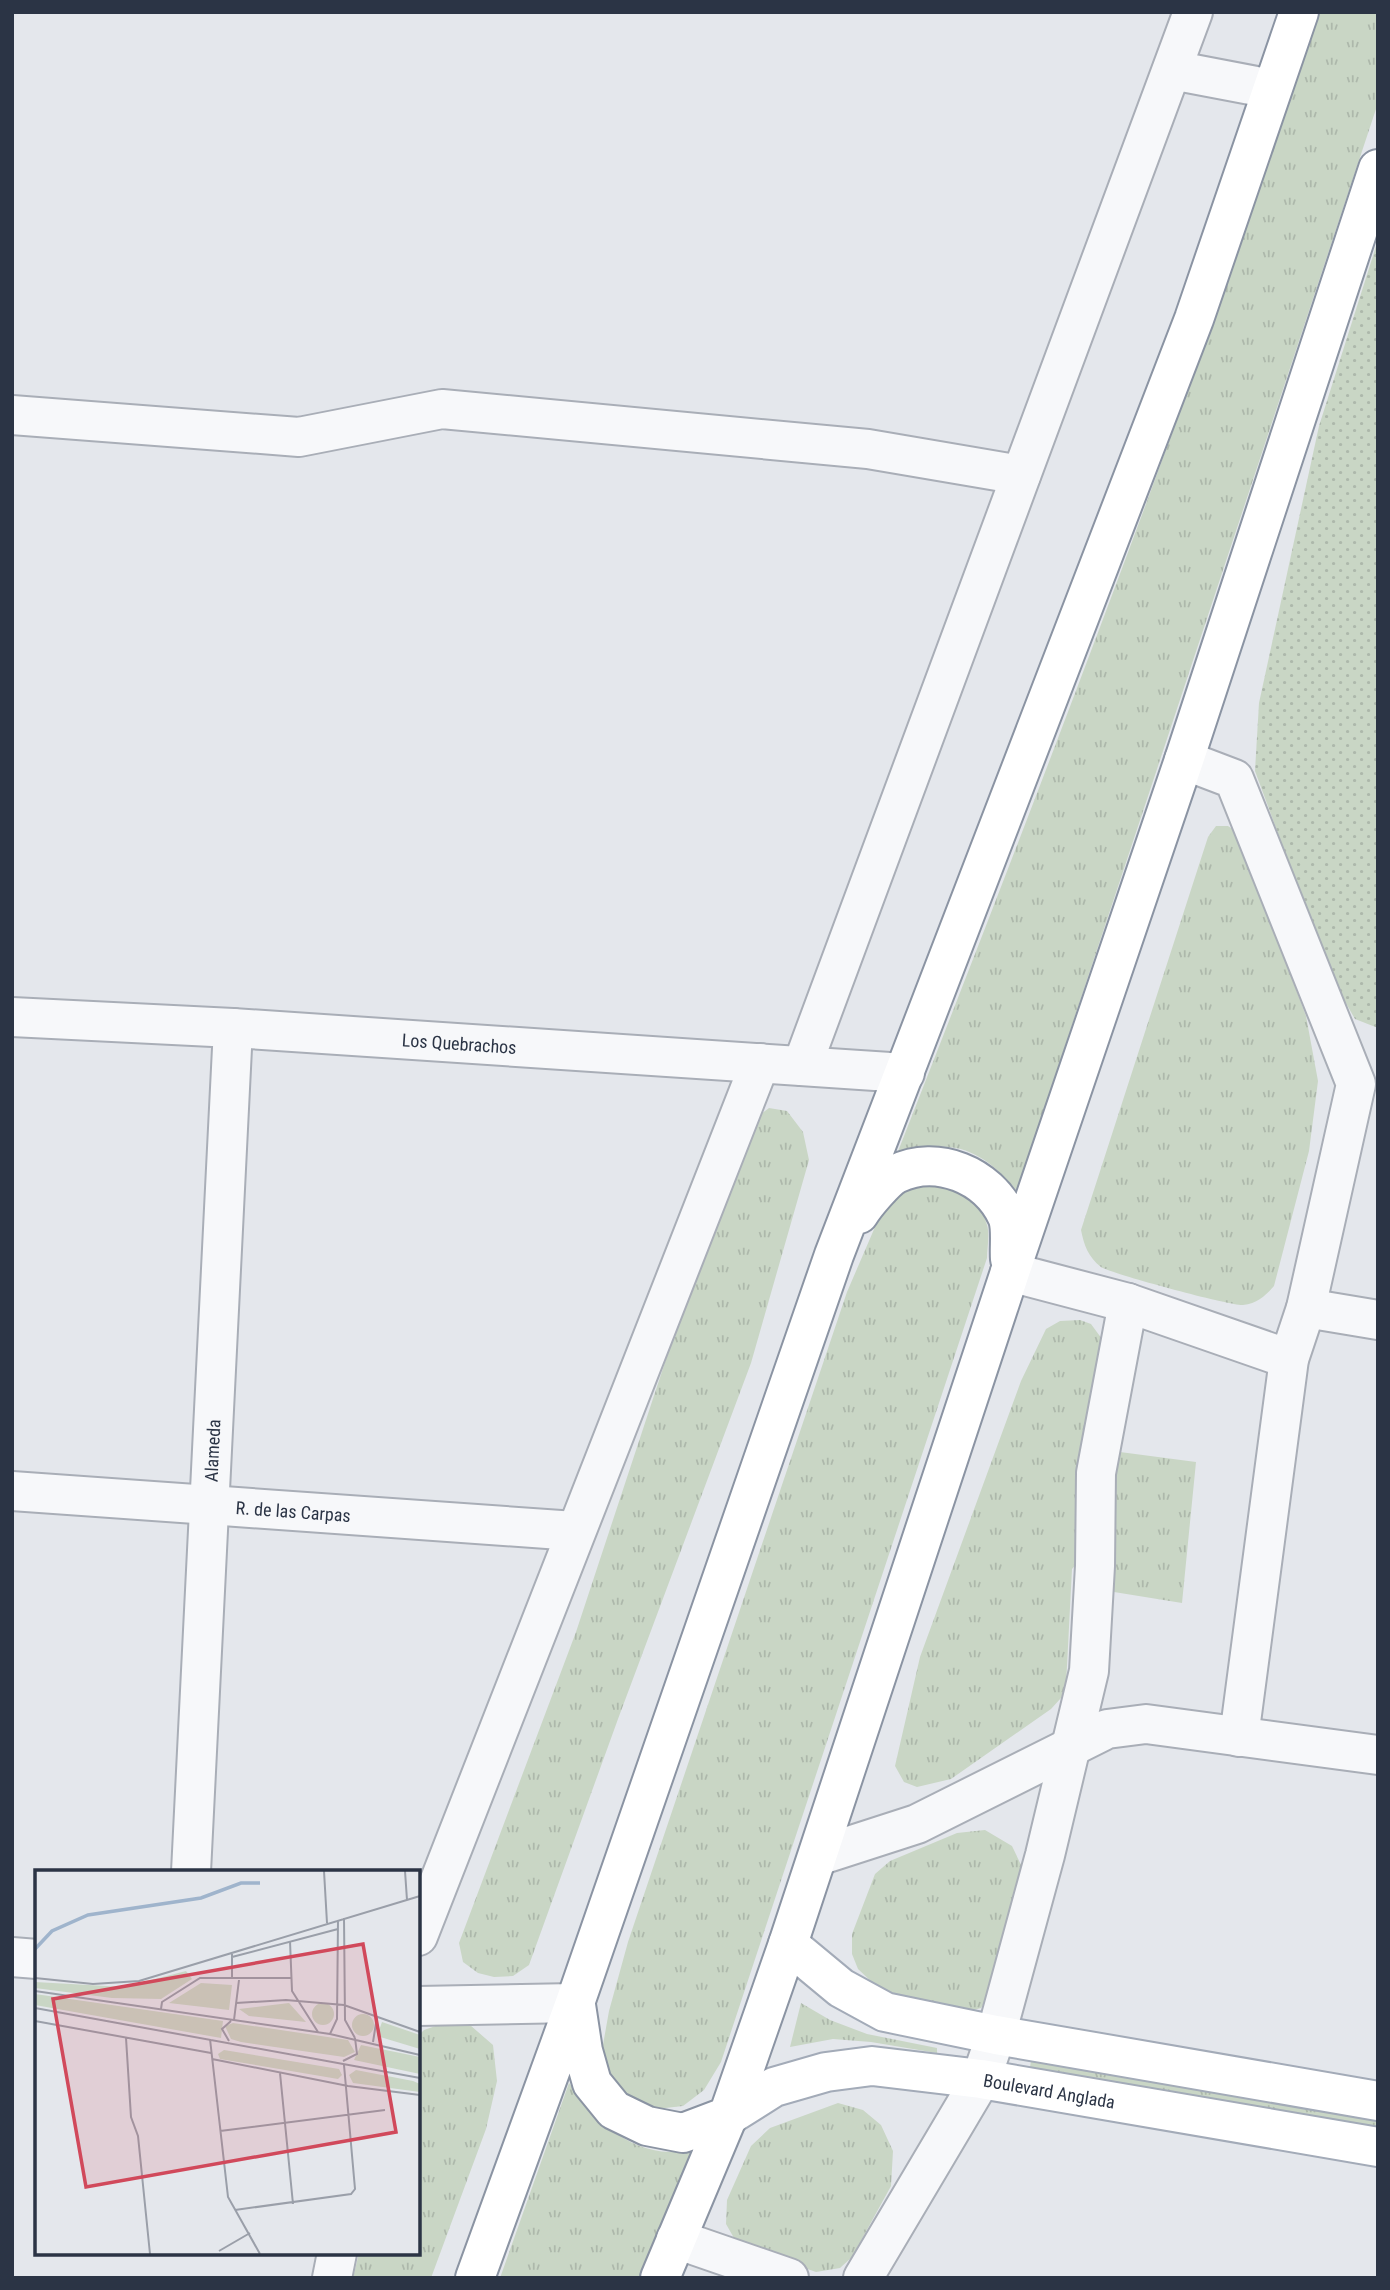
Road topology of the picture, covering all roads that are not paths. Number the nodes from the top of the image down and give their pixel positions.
1 (1193, 12) edge
2 (1299, 12) edge
3 (1172, 69) junction
4 (1272, 89) junction
5 (1378, 169) edge
6 (12, 415) edge
7 (1021, 475) junction
8 (1184, 760) junction
9 (12, 1017) edge
10 (233, 1028) junction
11 (760, 1063) junction
12 (802, 1066) junction
13 (905, 1073) junction
14 (1367, 1083) edge
15 (834, 1255) junction
16 (1010, 1272) junction
17 (1128, 1303) junction
18 (1306, 1308) junction
19 (1378, 1320) edge
20 (1289, 1359) junction
21 (12, 1491) edge
22 (209, 1505) junction
23 (575, 1531) junction
24 (1239, 1737) junction
25 (1071, 1747) junction
26 (1378, 1755) edge
27 (818, 1856) junction
28 (191, 1870) edge
29 (420, 1931) edge
30 (788, 1944) junction
31 (12, 1957) edge
32 (35, 1959) edge
33 (575, 2003) junction
34 (420, 2006) edge
35 (996, 2035) junction
36 (981, 2079) junction
37 (1378, 2101) edge
38 (728, 2116) junction
39 (1378, 2147) edge
40 (676, 2239) junction
41 (337, 2255) edge
42 (332, 2278) edge
43 (475, 2278) edge
44 (660, 2278) edge
45 (789, 2278) edge
46 (863, 2278) edge

1 - 3 street
2 - 4 main road
3 - 4 street
3 - 7 street
4 - 13 main road
5 - 8 main road
6 - 7 street
7 - 12 street
8 - 14 street
8 - 16 main road
9 - 10 street, Los Quebrachos
10 - 11 street, Los Quebrachos
10 - 22 street, Alameda
11 - 12 street, Los Quebrachos
11 - 23 street
12 - 13 street, Los Quebrachos
13 - 15 main road
14 - 18 street
15 - 16 main road
15 - 33 main road
16 - 17 street
16 - 27 main road
17 - 20 street
17 - 25 street
18 - 19 street
18 - 20 street
20 - 24 street
21 - 22 street, R. de las Carpas
22 - 23 street, R. de las Carpas
22 - 28 street, Alameda
23 - 29 street
24 - 25 street
24 - 26 street
25 - 27 street
25 - 35 street
27 - 30 main road
30 - 35 main road
30 - 38 main road
31 - 32 street
33 - 34 street
33 - 38 main road, Boulevard Anglada
33 - 43 main road
35 - 36 street
35 - 37 main road
36 - 38 main road, Boulevard Anglada
36 - 39 main road, Boulevard Anglada
36 - 46 street
38 - 40 main road
40 - 44 main road
40 - 45 street
41 - 42 street

